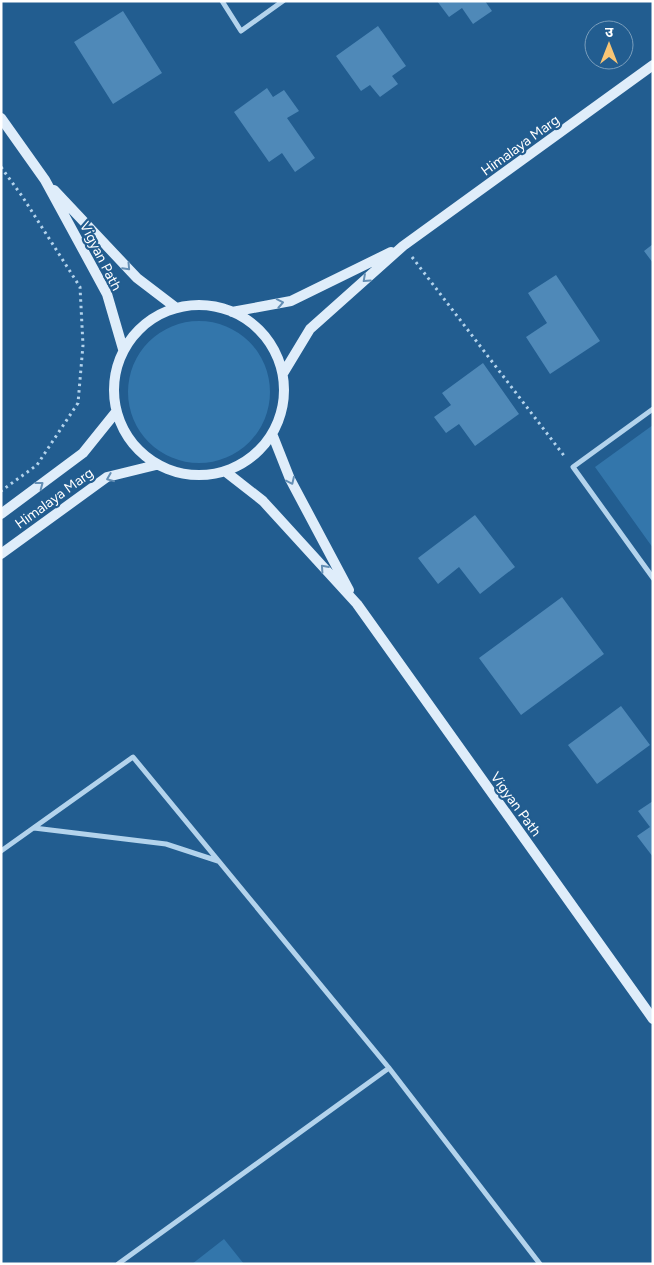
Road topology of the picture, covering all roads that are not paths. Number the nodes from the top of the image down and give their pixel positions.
1 (222, 1) edge
2 (283, 1) edge
3 (653, 65) edge
4 (1, 118) edge
5 (45, 180) junction
6 (403, 246) junction
7 (175, 307) junction
8 (232, 312) junction
9 (123, 349) junction
10 (284, 372) junction
11 (653, 409) edge
12 (116, 412) junction
13 (273, 436) junction
14 (156, 465) junction
15 (226, 472) junction
16 (1, 514) edge
17 (1, 554) edge
18 (653, 578) edge
19 (357, 604) junction
20 (34, 828) junction
21 (1, 851) edge
22 (219, 861) junction
23 (653, 1019) edge
24 (389, 1068) junction
25 (118, 1264) edge
26 (540, 1264) edge

1 - 2 street
3 - 6 main road, Himalaya Marg
4 - 5 main road, Vigyan Path
5 -> 7 main road, Vigyan Path
5 - 9 main road, Vigyan Path
8 -> 6 main road, Himalaya Marg
6 -> 10 main road, Himalaya Marg
7 - 8 main road
7 - 9 main road
8 - 10 main road
9 - 12 main road
10 - 13 main road
11 - 18 street
12 - 14 main road
16 -> 12 main road, Himalaya Marg
13 - 15 main road
13 -> 19 main road, Vigyan Path
14 - 15 main road
14 -> 17 main road, Himalaya Marg
19 -> 15 main road, Vigyan Path
19 - 23 main road, Vigyan Path
20 - 21 street
20 - 22 street
20 - 22 street
22 - 24 street
24 - 25 street
24 - 26 street

